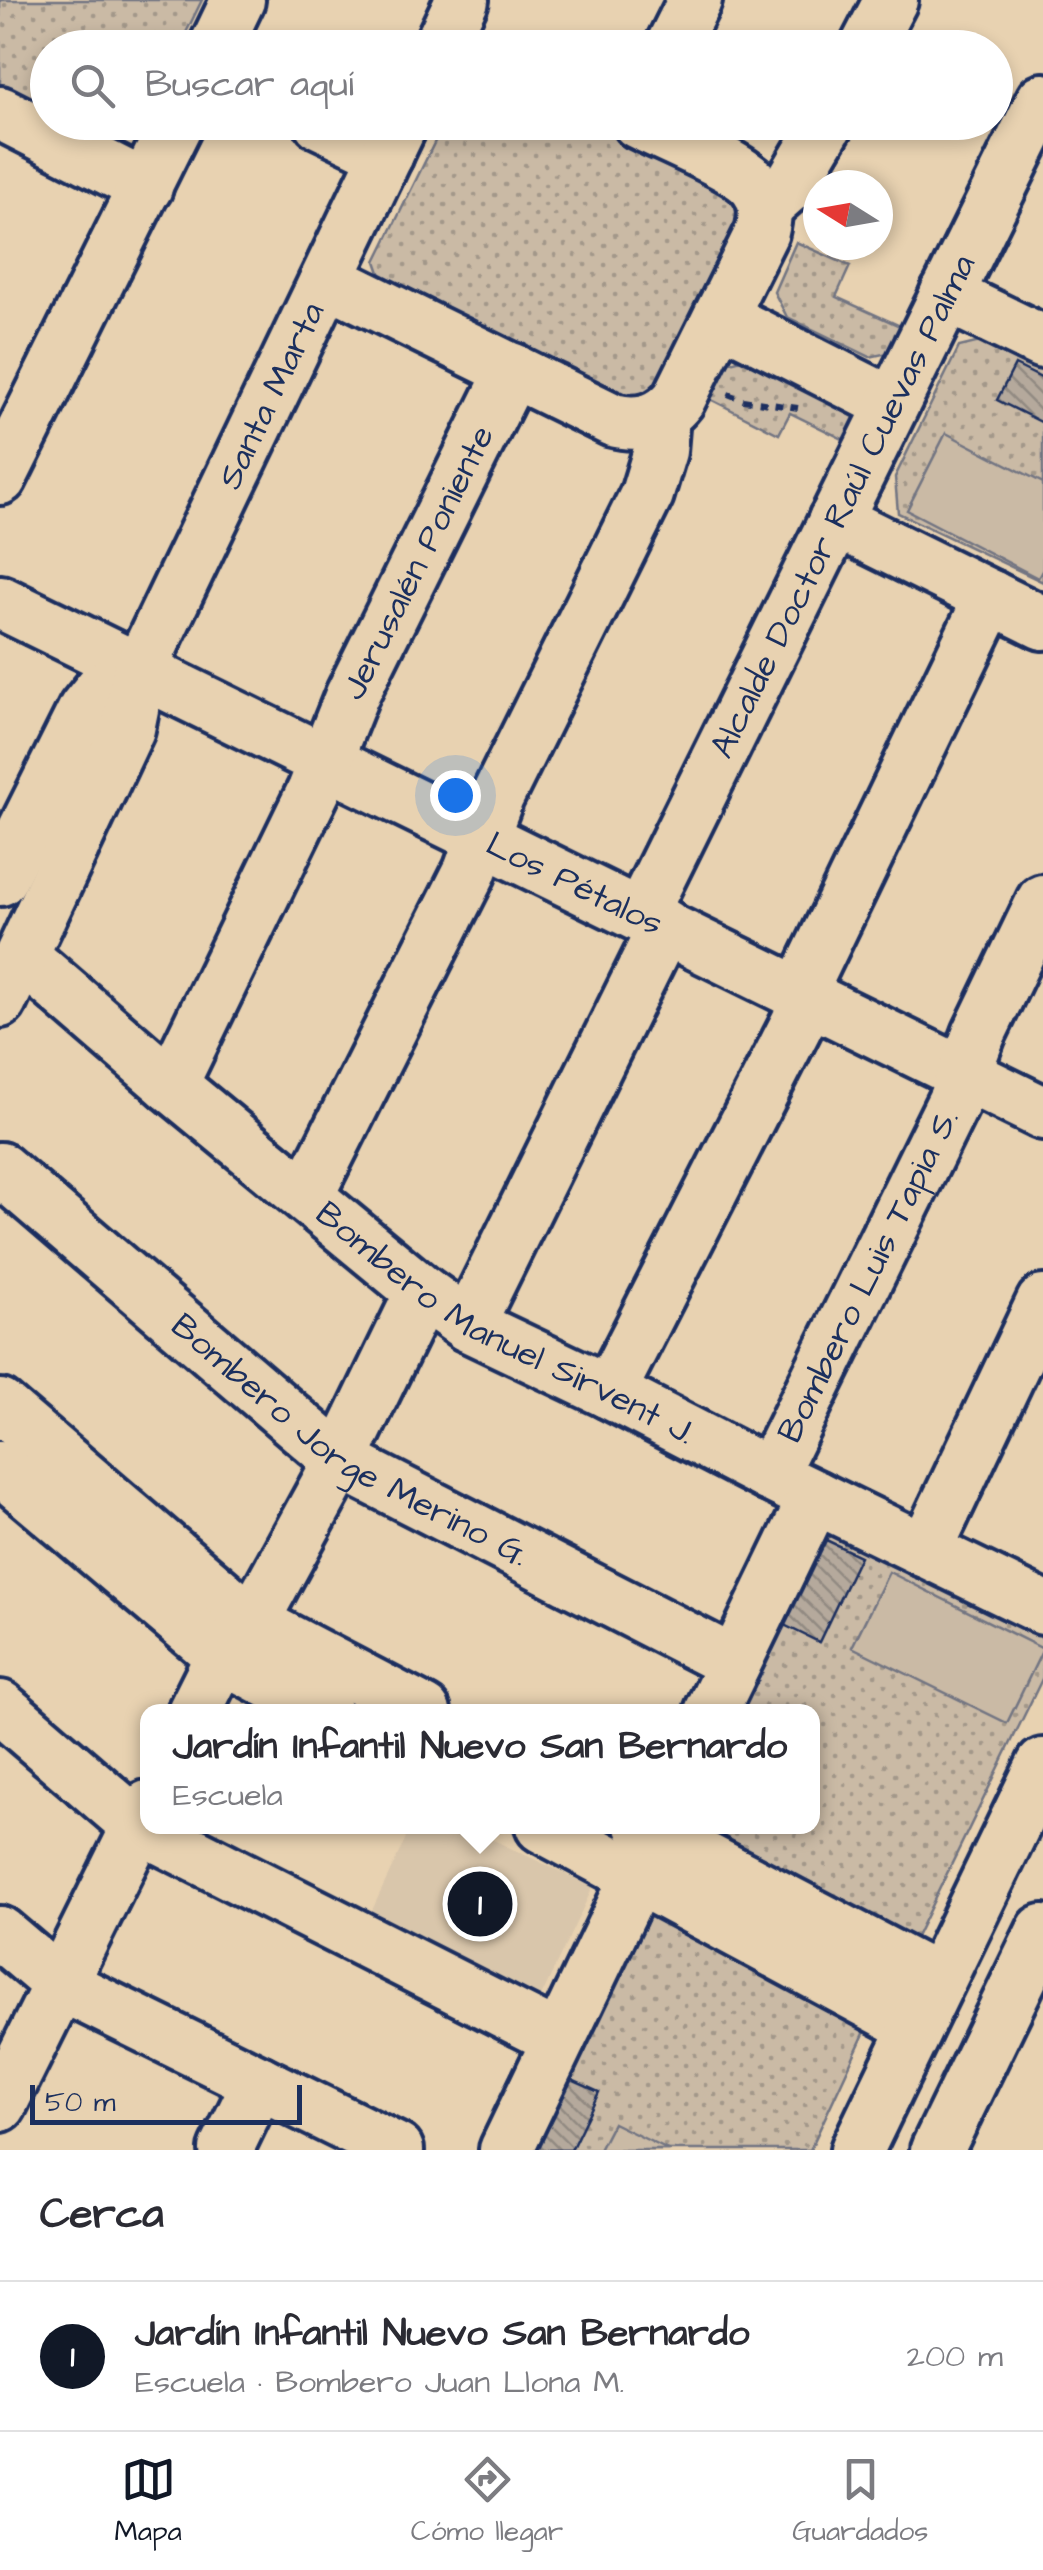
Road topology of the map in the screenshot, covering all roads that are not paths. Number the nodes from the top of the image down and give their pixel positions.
1 (238, 0) edge
2 (694, 0) edge
3 (891, 0) edge
4 (224, 30) edge
5 (680, 30) edge
6 (875, 30) edge
7 (1043, 100) edge
8 (0, 113) edge
9 (30, 128) edge
10 (53, 140) edge
11 (169, 140) edge
12 (394, 140) edge
13 (673, 140) edge
14 (818, 140) edge
15 (146, 187) junction
16 (766, 206) junction
17 (328, 280) junction
18 (946, 295) junction
19 (720, 317) junction
20 (1043, 342) edge
21 (513, 370) junction
22 (676, 396) junction
23 (892, 404) junction
24 (0, 478) edge
25 (835, 520) junction
26 (991, 597) junction
27 (0, 602) edge
28 (1043, 623) edge
29 (140, 669) junction
30 (326, 759) junction
31 (15, 807) edge
32 (482, 836) junction
33 (1, 876) edge
34 (1043, 901) edge
35 (653, 919) junction
36 (11, 978) edge
37 (805, 995) junction
38 (964, 1074) junction
39 (171, 1085) junction
40 (1043, 1113) edge
41 (0, 1169) edge
42 (307, 1196) junction
43 (422, 1292) junction
44 (1043, 1302) edge
45 (468, 1326) junction
46 (609, 1392) junction
47 (0, 1406) edge
48 (340, 1460) junction
49 (0, 1468) edge
50 (793, 1486) junction
51 (925, 1551) junction
52 (1043, 1608) edge
53 (237, 1639) junction
54 (734, 1664) junction
55 (199, 1704) edge
56 (316, 1704) edge
57 (404, 1704) edge
58 (714, 1704) edge
59 (0, 1707) edge
60 (1043, 1765) edge
61 (140, 1814) edge
62 (140, 1822) edge
63 (177, 1834) edge
64 (601, 1834) edge
65 (646, 1840) edge
66 (0, 1934) edge
67 (1036, 1964) edge
68 (938, 1981) junction
69 (60, 1984) junction
70 (916, 2027) junction
71 (559, 2039) junction
72 (259, 2082) junction
73 (0, 2105) edge
74 (949, 2146) edge
75 (226, 2150) edge
76 (396, 2150) edge
77 (506, 2150) edge
78 (857, 2150) edge

1 - 4 street
2 - 5 street
3 - 6 street
7 - 18 street, Alcalde Doctor Raúl Cuevas Palma
8 - 9 street
10 - 15 street
11 - 15 street
12 - 17 street, Santa Marta
13 - 16 street
14 - 16 street
15 - 24 street
16 - 19 street
17 - 21 street
17 - 29 street, Santa Marta
18 - 20 street
18 - 23 street, Alcalde Doctor Raúl Cuevas Palma
19 - 22 street
19 - 23 street
21 - 22 street
21 - 30 street, Jerusalén Poniente
22 - 32 street
23 - 25 street, Alcalde Doctor Raúl Cuevas Palma
25 - 26 street
25 - 35 street, Alcalde Doctor Raúl Cuevas Palma
26 - 28 street
26 - 37 street
27 - 29 street, Los Pétalos
29 - 30 street, Los Pétalos
29 - 31 street
29 - 36 street, Santa Marta
30 - 32 street, Los Pétalos
30 - 39 street, Jerusalén Poniente
31 - 33 street
32 - 35 street, Los Pétalos
32 - 42 street
34 - 38 street, Bombero Luis Tapia S.
35 - 37 street, Los Pétalos
35 - 45 street, Alcalde Doctor Raúl Cuevas Palma
36 - 39 street, Bombero Manuel Sirvent J.
37 - 38 street, Los Pétalos
37 - 46 street
38 - 40 street, Los Pétalos
38 - 50 street, Bombero Luis Tapia S.
39 - 42 street, Bombero Manuel Sirvent J.
41 - 48 street, Bombero Jorge Merino G.
42 - 43 street, Bombero Manuel Sirvent J.
43 - 45 street, Bombero Manuel Sirvent J.
43 - 48 street
44 - 51 street
45 - 46 street, Bombero Manuel Sirvent J.
46 - 50 street, Bombero Manuel Sirvent J.
47 - 53 street
48 - 53 street
48 - 54 street, Bombero Jorge Merino G.
49 - 53 street
50 - 51 street, Bombero Manuel Sirvent J.
50 - 54 street, Bombero Luis Tapia S.
51 - 52 street, Bombero Manuel Sirvent J.
53 - 55 street
53 - 56 street
53 - 57 street
54 - 58 street, Bombero Luis Tapia S.
59 - 61 street
60 - 68 street
62 - 69 street
63 - 71 street
64 - 65 street
65 - 68 street
65 - 70 street
65 - 71 street
66 - 69 street
67 - 74 street
68 - 70 street
69 - 72 street
69 - 73 street
70 - 78 street
71 - 77 street
72 - 75 street
72 - 76 street

